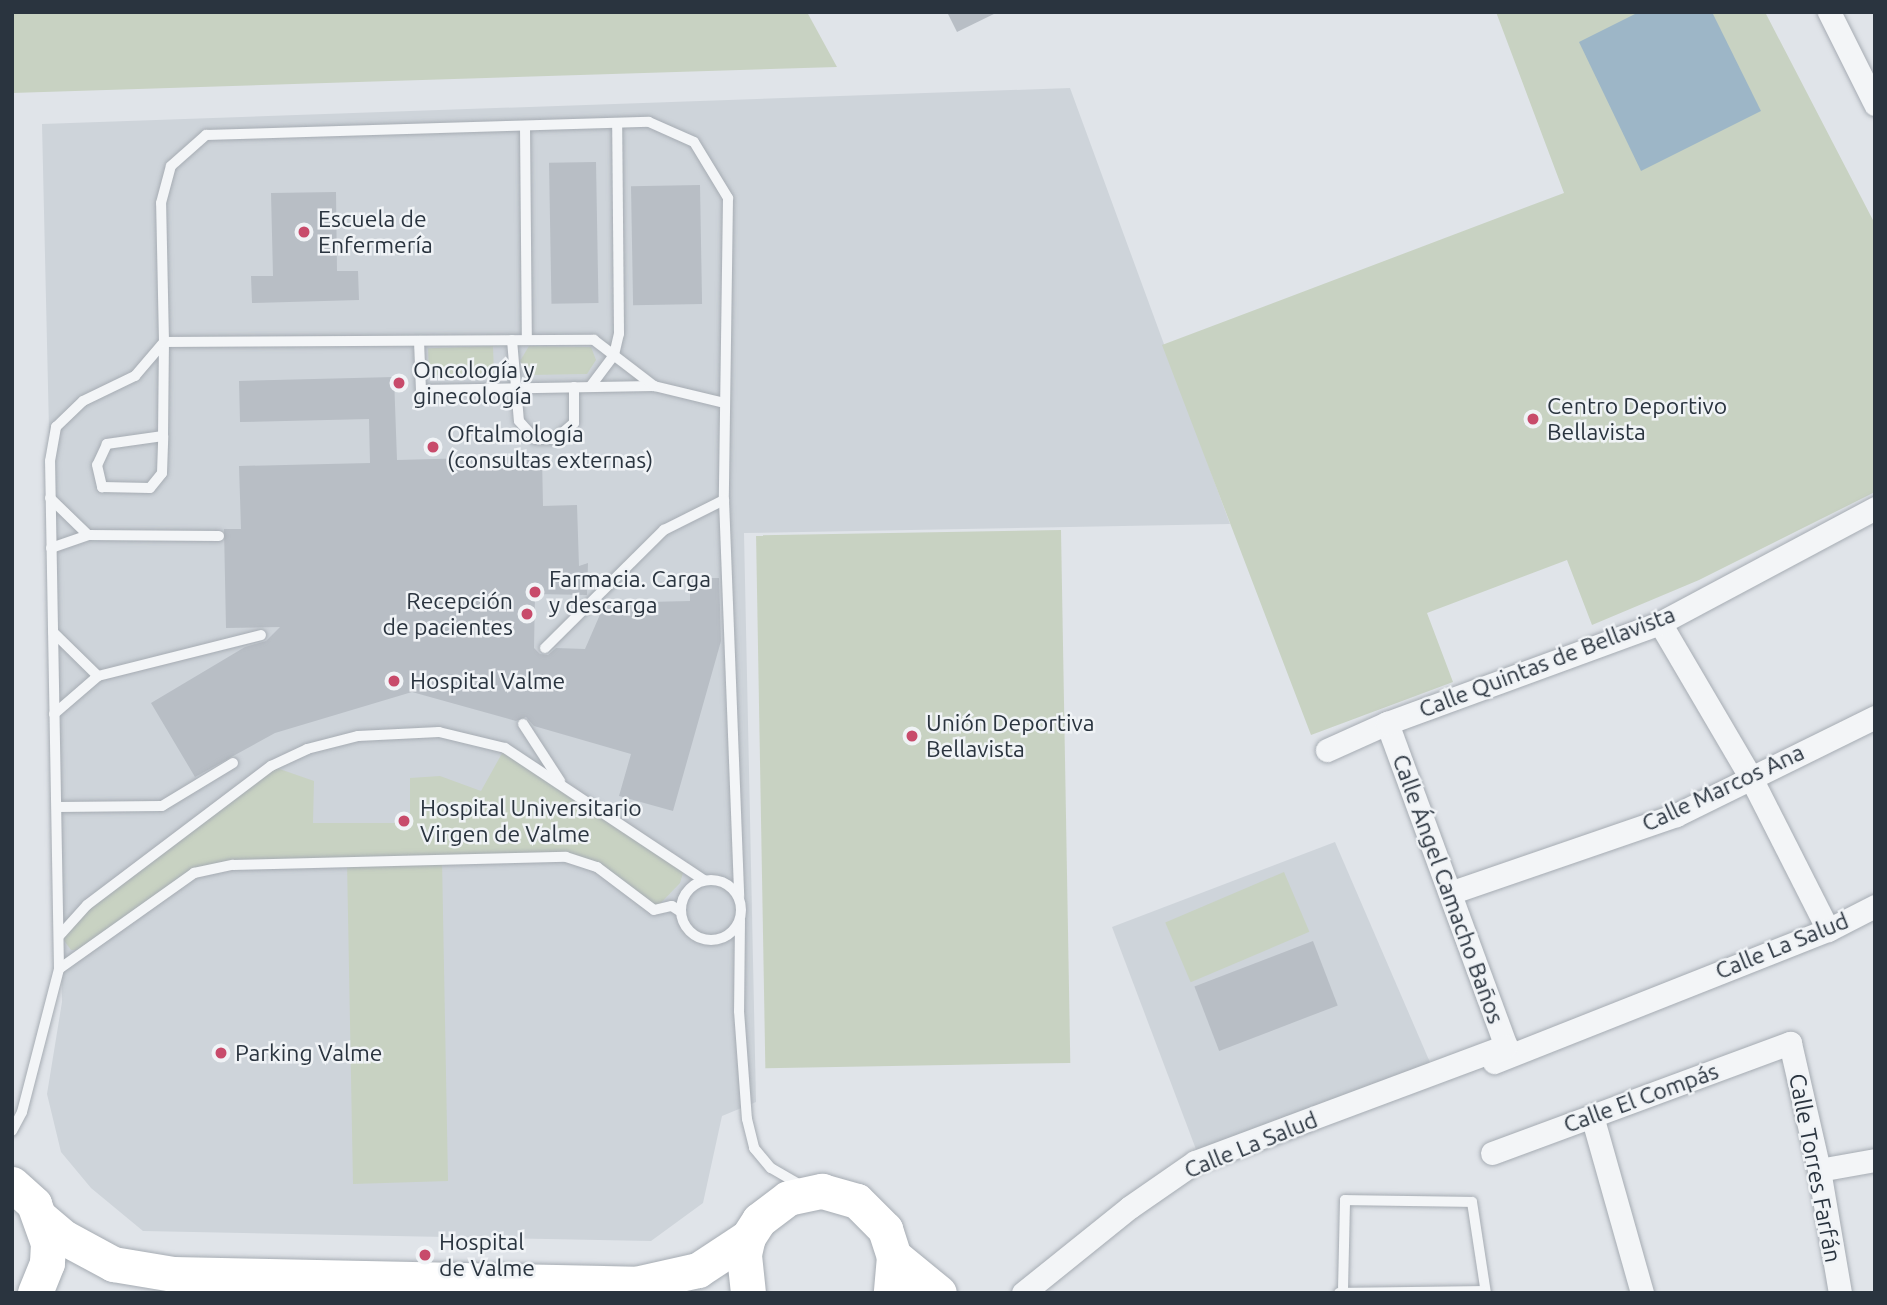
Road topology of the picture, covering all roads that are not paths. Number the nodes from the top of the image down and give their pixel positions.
1 (1829, 12) edge
2 (1875, 104) edge
3 (617, 124) junction
4 (525, 126) junction
5 (512, 340) junction
6 (527, 340) junction
7 (419, 341) junction
8 (164, 342) junction
9 (614, 355) junction
10 (654, 386) junction
11 (574, 387) junction
12 (590, 387) junction
13 (514, 388) junction
14 (724, 403) junction
15 (163, 436) junction
16 (50, 498) junction
17 (724, 500) junction
18 (1875, 508) edge
19 (88, 535) junction
20 (219, 536) dead end
21 (51, 548) junction
22 (1660, 623) junction
23 (52, 632) junction
24 (261, 635) dead end
25 (545, 648) dead end
26 (98, 676) junction
27 (54, 714) junction
28 (1875, 717) edge
29 (1387, 723) junction
30 (523, 724) dead end
31 (1327, 750) dead end
32 (233, 763) dead end
33 (1751, 778) junction
34 (562, 784) junction
35 (57, 807) junction
36 (705, 880) junction
37 (1450, 893) junction
38 (739, 896) junction
39 (1875, 906) edge
40 (681, 912) junction
41 (740, 920) junction
42 (1828, 930) junction
43 (60, 935) junction
44 (59, 969) junction
45 (1790, 1043) joint
46 (1508, 1051) junction
47 (1456, 1079) dead end
48 (1592, 1116) junction
49 (12, 1130) edge
50 (1492, 1153) dead end
51 (1875, 1160) edge
52 (1819, 1170) junction
53 (12, 1184) edge
54 (813, 1191) junction
55 (42, 1219) junction
56 (748, 1237) junction
57 (894, 1256) junction
58 (1341, 1291) edge
59 (1484, 1292) edge
60 (35, 1293) edge
61 (748, 1293) edge
62 (891, 1293) edge
63 (939, 1293) edge
64 (1023, 1293) edge
65 (1642, 1293) edge
66 (1840, 1293) edge

1 - 2 street
3 - 4 lane
3 - 9 lane
3 - 14 lane
4 - 6 lane
4 - 8 lane
5 - 6 lane
5 - 7 lane
5 - 13 lane
6 - 9 lane
7 - 8 lane
7 - 13 lane
8 - 15 lane
8 - 16 lane
9 - 10 lane
9 - 12 lane
10 - 12 lane
10 - 14 lane
11 - 12 lane
11 - 13 lane
11 - 13 lane
14 - 17 lane
15 - 15 lane
16 - 19 lane
16 - 21 lane
17 - 25 lane
17 - 38 lane
18 - 22 street, Calle Quintas de Bellavista
19 - 20 lane
19 - 21 lane
21 - 23 lane
22 - 29 street, Calle Quintas de Bellavista
22 - 33 street
23 - 26 lane
23 - 27 lane
24 - 26 lane
26 - 27 lane
27 - 35 lane
28 - 33 street, Calle Marcos Ana
29 - 31 street, Calle Quintas de Bellavista
29 - 37 street, Calle Ángel Camacho Baños
30 - 34 lane
32 - 35 lane
33 - 37 street, Calle Marcos Ana
33 - 42 street
34 - 36 lane
34 - 43 lane
35 - 43 lane
36 - 38 lane
36 - 40 lane
37 - 46 street, Calle Ángel Camacho Baños
38 - 41 lane
39 - 42 street, Calle La Salud
40 - 41 lane
40 - 44 lane
41 - 54 lane
42 - 46 street, Calle La Salud
43 - 44 lane
44 - 49 lane
45 - 48 street, Calle El Compás
45 - 52 street, Calle Torres Farfán
46 - 47 street, Calle La Salud
46 - 64 street, Calle La Salud
48 - 50 street, Calle El Compás
48 - 65 street
51 - 52 street
52 - 66 street, Calle Torres Farfán
53 - 55 main road
54 - 56 main road
54 - 57 main road
55 - 56 main road
55 - 60 main road
56 - 61 main road
57 - 62 main road
57 - 63 main road
58 - 59 lane
58 - 59 lane

